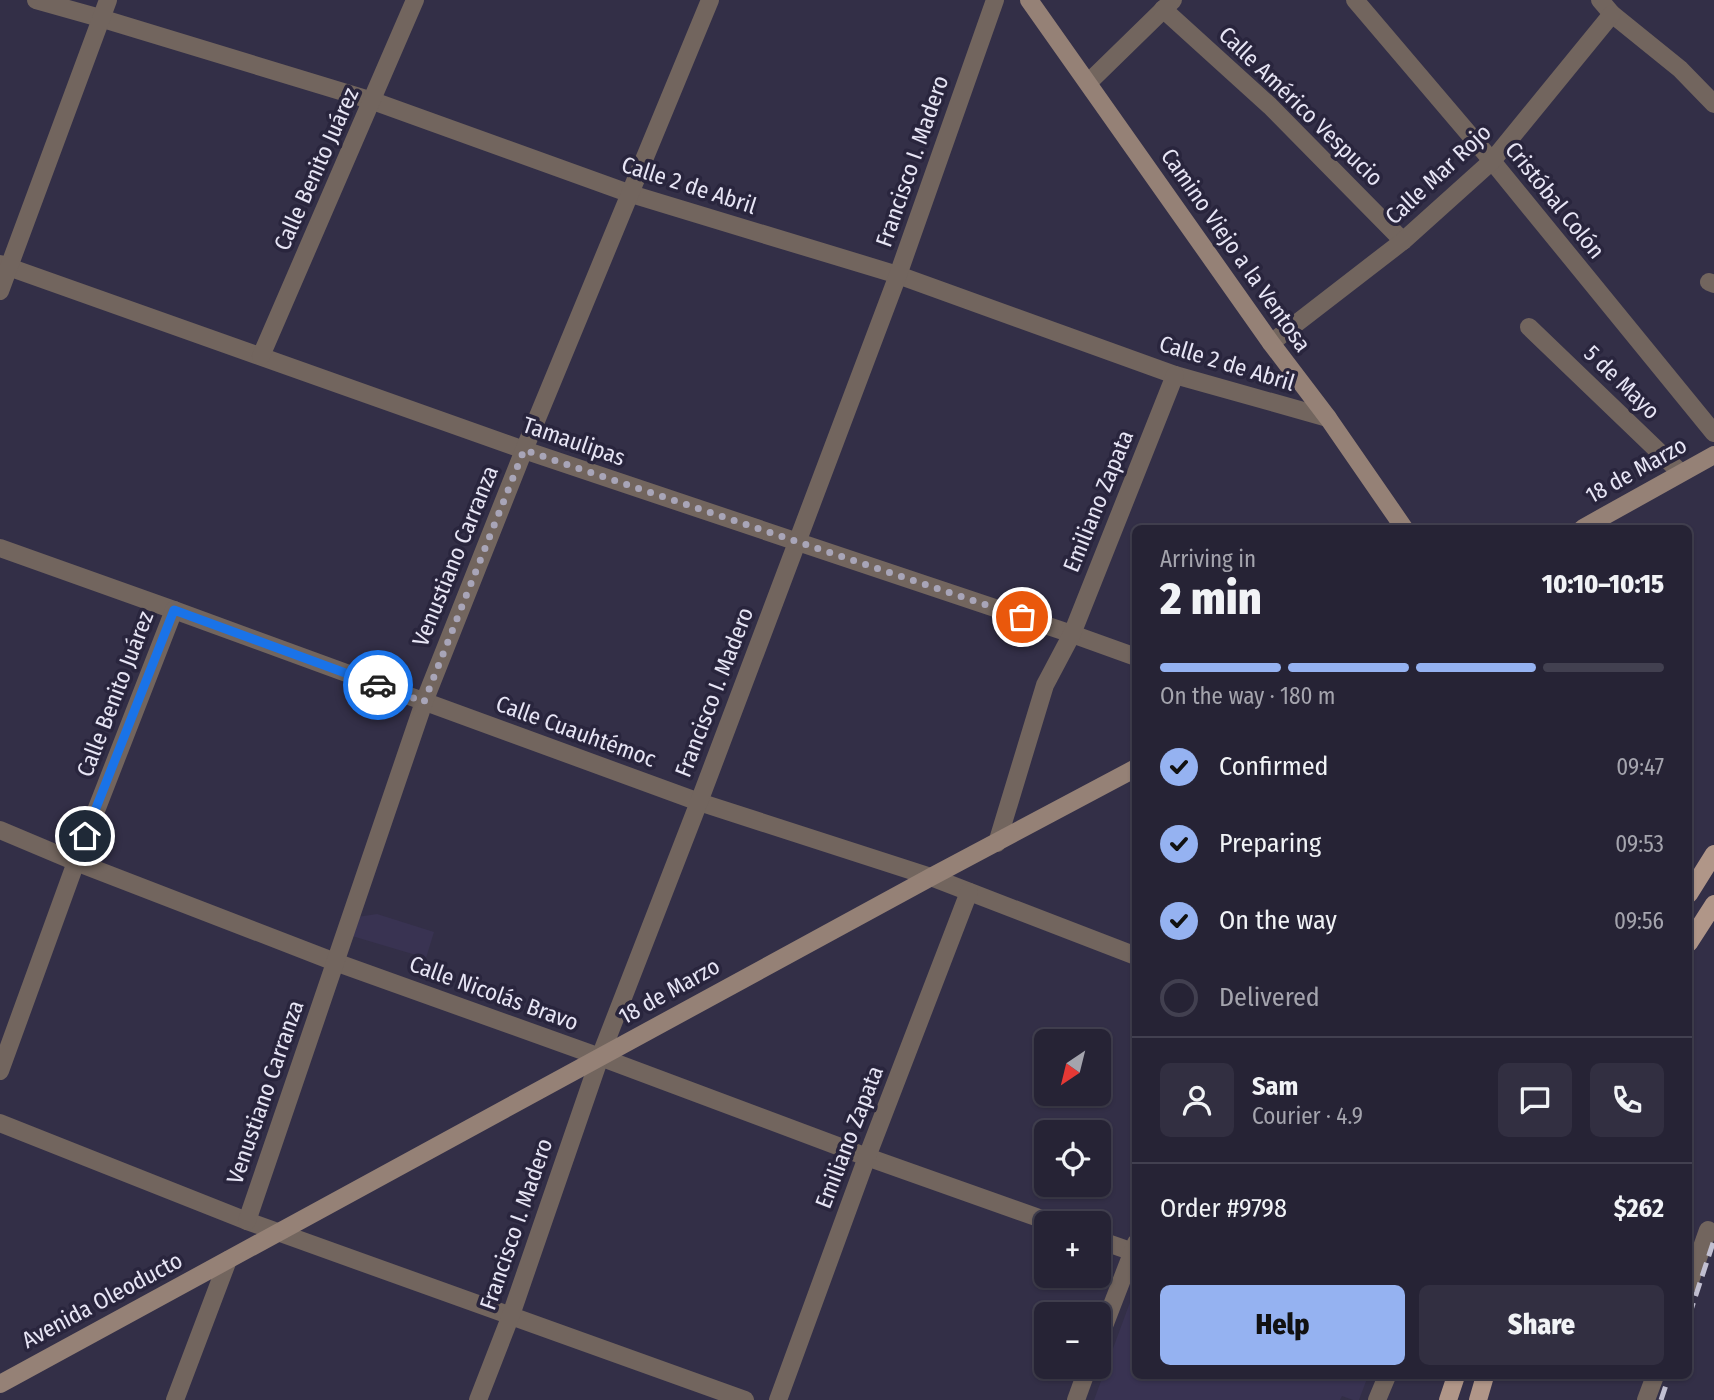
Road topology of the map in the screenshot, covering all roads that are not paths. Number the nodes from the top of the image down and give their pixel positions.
1 (36, 0) edge
2 (108, 0) edge
3 (415, 0) edge
4 (710, 0) edge
5 (995, 0) edge
6 (1029, 0) edge
7 (1355, 0) edge
8 (1600, 0) edge
9 (1168, 5) edge
10 (1612, 14) junction
11 (100, 18) junction
12 (1088, 83) junction
13 (373, 100) junction
14 (1714, 104) edge
15 (1492, 162) junction
16 (631, 194) junction
17 (1403, 241) junction
18 (5, 265) edge
19 (898, 275) junction
20 (0, 291) edge
21 (1529, 327) dead end
22 (1270, 342) junction
23 (261, 356) junction
24 (1175, 375) junction
25 (1328, 418) junction
26 (1714, 433) edge
27 (524, 450) junction
28 (1714, 455) edge
29 (1680, 472) junction
30 (1402, 525) edge
31 (1588, 525) edge
32 (796, 542) junction
33 (0, 548) edge
34 (174, 610) junction
35 (1072, 634) junction
36 (1132, 656) edge
37 (424, 702) junction
38 (1132, 770) edge
39 (699, 802) junction
40 (0, 830) edge
41 (997, 843) junction
42 (1714, 854) edge
43 (76, 862) junction
44 (931, 877) junction
45 (1692, 889) edge
46 (969, 892) junction
47 (1714, 904) edge
48 (1692, 936) edge
49 (1132, 954) edge
50 (335, 962) junction
51 (600, 1057) junction
52 (0, 1071) edge
53 (0, 1123) edge
54 (867, 1157) junction
55 (1034, 1216) edge
56 (247, 1221) junction
57 (1708, 1230) dead end
58 (279, 1232) junction
59 (1111, 1243) edge
60 (1132, 1248) edge
61 (1132, 1256) edge
62 (228, 1260) junction
63 (1692, 1275) edge
64 (1111, 1309) edge
65 (511, 1315) junction
66 (1084, 1379) edge
67 (1386, 1379) edge
68 (1456, 1379) edge
69 (1484, 1379) edge
70 (1654, 1379) edge
71 (0, 1384) edge
72 (175, 1400) edge
73 (478, 1400) edge
74 (745, 1400) edge
75 (778, 1400) edge
76 (1076, 1400) edge
77 (1377, 1400) edge
78 (1448, 1400) edge
79 (1478, 1400) edge
80 (1646, 1400) edge

1 - 11 street, Calle 2 de Abril
2 - 11 street
3 - 13 street, Calle Benito Juárez
4 - 16 street, Venustiano Carranza
5 - 19 street, Francisco I. Madero
6 - 12 main road, Camino Viejo a la Ventosa
7 - 15 street, Cristóbal Colón
8 - 10 street
9 - 12 street
9 - 17 street, Calle Américo Vespucio
10 - 14 street
10 - 15 street, Calle Mar Rojo
11 - 13 street, Calle 2 de Abril
11 - 18 street
12 - 22 main road, Camino Viejo a la Ventosa
13 - 16 street, Calle 2 de Abril
13 - 23 street, Calle Benito Juárez
15 - 17 street, Calle Mar Rojo
15 - 26 street, Cristóbal Colón
16 - 19 street, Calle 2 de Abril
16 - 27 street, Venustiano Carranza
17 - 22 street, Calle Mar Rojo
18 - 20 street
18 - 23 street, Tamaulipas
19 - 24 street, Calle 2 de Abril
19 - 32 street, Francisco I. Madero
21 - 29 street, 5 de Mayo
22 - 25 main road, Camino Viejo a la Ventosa
23 - 27 street, Tamaulipas
24 - 25 street, Calle 2 de Abril
24 - 35 street, Emiliano Zapata
25 - 30 main road, Camino Viejo a la Ventosa
27 - 32 street, Tamaulipas
27 - 37 street, Venustiano Carranza
28 - 29 main road, 18 de Marzo
29 - 31 main road, 18 de Marzo
32 - 35 street, Tamaulipas
32 - 39 street, Francisco I. Madero
33 - 34 street, Calle Cuauhtémoc
34 - 37 street, Calle Cuauhtémoc
34 - 43 street, Calle Benito Juárez
35 - 36 street, Tamaulipas
35 - 41 street, Emiliano Zapata
37 - 39 street, Calle Cuauhtémoc
37 - 50 street, Venustiano Carranza
38 - 41 main road, 18 de Marzo
39 - 44 street, Calle Cuauhtémoc
39 - 51 street, Francisco I. Madero
40 - 43 street, Calle Nicolás Bravo
41 - 44 main road, 18 de Marzo
42 - 45 main road
43 - 50 street, Calle Nicolás Bravo
43 - 52 street, Calle Benito Juárez
44 - 46 street, Calle Cuauhtémoc
44 - 51 main road, 18 de Marzo
46 - 49 street, Calle Cuauhtémoc
46 - 54 street, Emiliano Zapata
47 - 48 main road
50 - 51 street, Calle Nicolás Bravo
50 - 56 street, Venustiano Carranza
51 - 54 street, Calle Nicolás Bravo
51 - 58 main road, 18 de Marzo
51 - 65 street, Francisco I. Madero
53 - 56 street
54 - 55 street, Calle Nicolás Bravo
54 - 75 street, Emiliano Zapata
56 - 58 street
57 - 63 street
58 - 62 main road, 18 de Marzo
58 - 65 street
59 - 60 street
61 - 64 street
62 - 71 main road, Avenida Oleoducto
62 - 72 street
65 - 73 street, Francisco I. Madero
65 - 74 street
66 - 76 street
67 - 77 street
68 - 78 main road
69 - 79 main road
70 - 80 street

